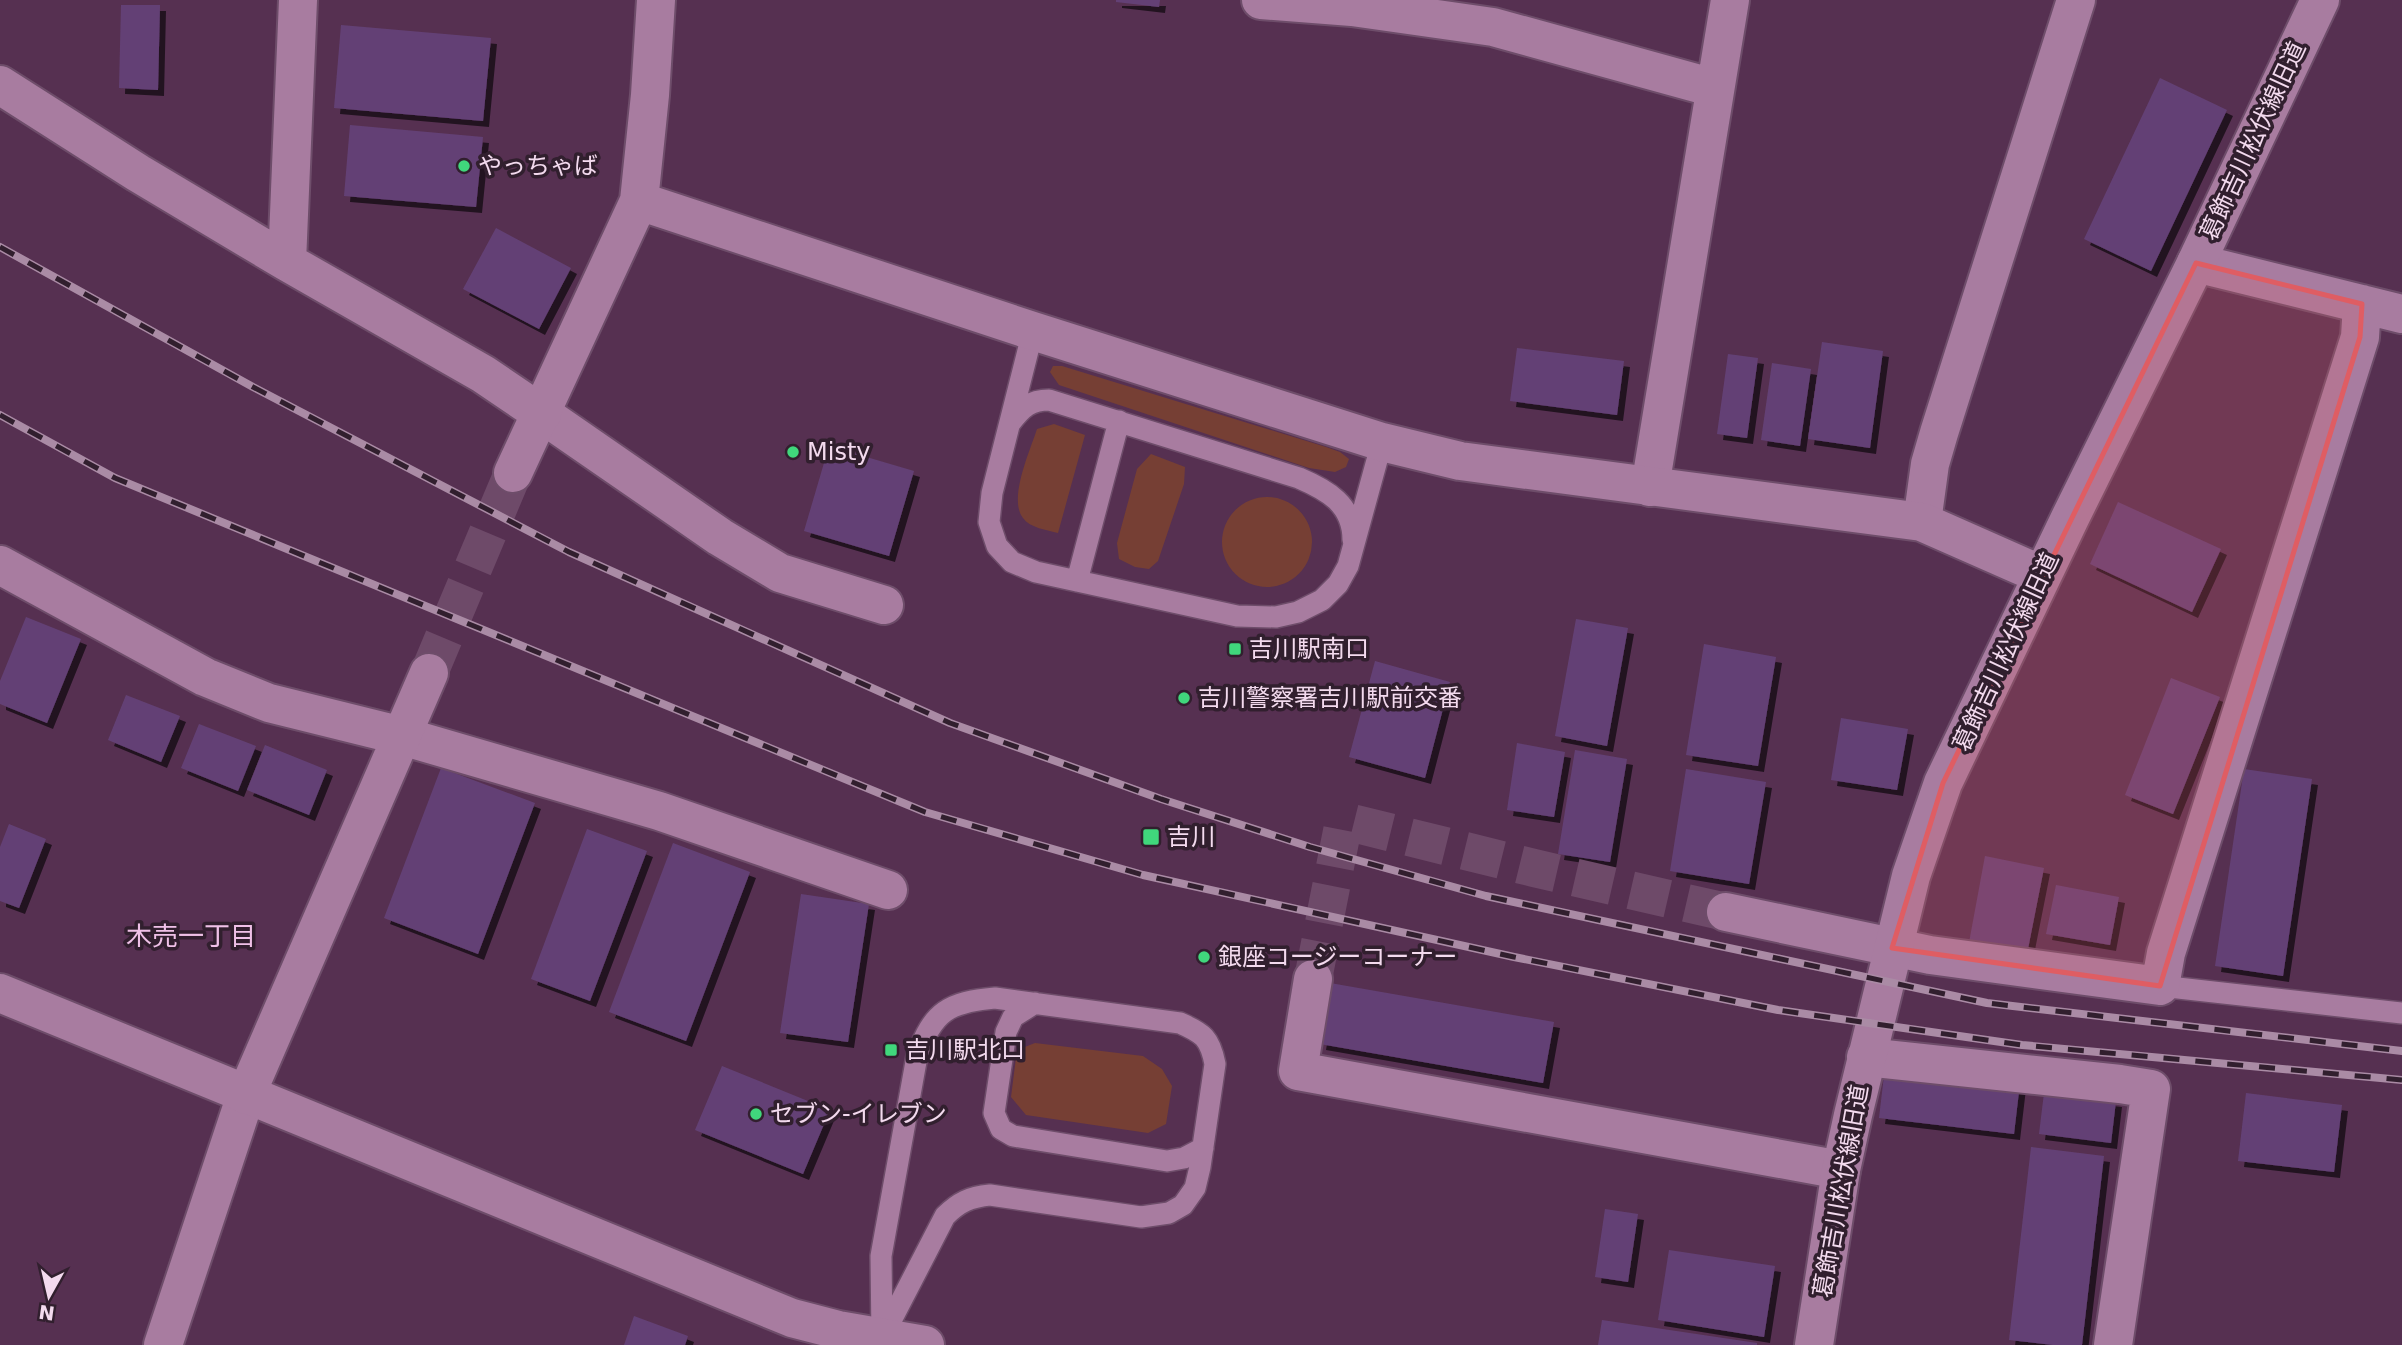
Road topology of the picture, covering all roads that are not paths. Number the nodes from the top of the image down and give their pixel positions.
1 (298, 0) edge
2 (656, 0) edge
3 (1261, 0) edge
4 (1730, 0) edge
5 (2076, 0) edge
6 (2320, 0) edge
7 (0, 85) edge
8 (1714, 88) junction
9 (639, 201) junction
10 (287, 262) junction
11 (2196, 263) junction
12 (2362, 304) junction
13 (2402, 314) edge
14 (1033, 331) junction
15 (542, 414) junction
16 (1119, 421) junction
17 (1009, 424) junction
18 (1382, 442) junction
19 (513, 473) tunnel mouth
20 (1650, 487) junction
21 (1922, 522) junction
22 (1353, 546) junction
23 (0, 565) edge
24 (2042, 575) junction
25 (1077, 581) junction
26 (884, 606) dead end
27 (429, 673) tunnel mouth
28 (402, 736) junction
29 (888, 890) dead end
30 (1726, 912) tunnel mouth
31 (1892, 948) junction
32 (1313, 979) tunnel mouth
33 (2160, 986) junction
34 (0, 993) edge
35 (1035, 1003) junction
36 (2402, 1013) edge
37 (1866, 1057) junction
38 (246, 1095) junction
39 (1203, 1148) junction
40 (1841, 1170) junction
41 (882, 1342) edge
42 (163, 1345) edge
43 (925, 1345) edge
44 (1814, 1345) edge
45 (2113, 1345) edge

1 - 10 street
2 - 9 street
3 - 8 street
4 - 8 street
5 - 21 street
6 - 11 street, 葛飾吉川松伏線旧道
7 - 10 street
8 - 20 street
9 - 14 street
9 - 15 street
10 - 15 street
11 - 12 street
11 - 24 street, 葛飾吉川松伏線旧道
12 - 13 street
12 - 33 street
14 - 17 lane
14 - 18 street
15 - 19 street
15 - 26 street
16 - 17 lane
16 - 22 lane
16 - 25 lane
17 - 25 lane
18 - 20 street
18 - 22 lane
20 - 21 street
21 - 24 street
22 - 25 lane
23 - 28 street
24 - 31 street, 葛飾吉川松伏線旧道
27 - 28 street
28 - 29 street
28 - 38 street
30 - 31 street
31 - 33 street
31 - 37 street, 葛飾吉川松伏線旧道
32 - 40 street
33 - 36 lane
34 - 38 street
35 - 39 lane
35 - 39 lane
35 - 41 lane
37 - 40 street, 葛飾吉川松伏線旧道
37 - 45 street
38 - 41 street
38 - 42 street
39 - 41 lane
40 - 44 street, 葛飾吉川松伏線旧道
41 - 43 street

